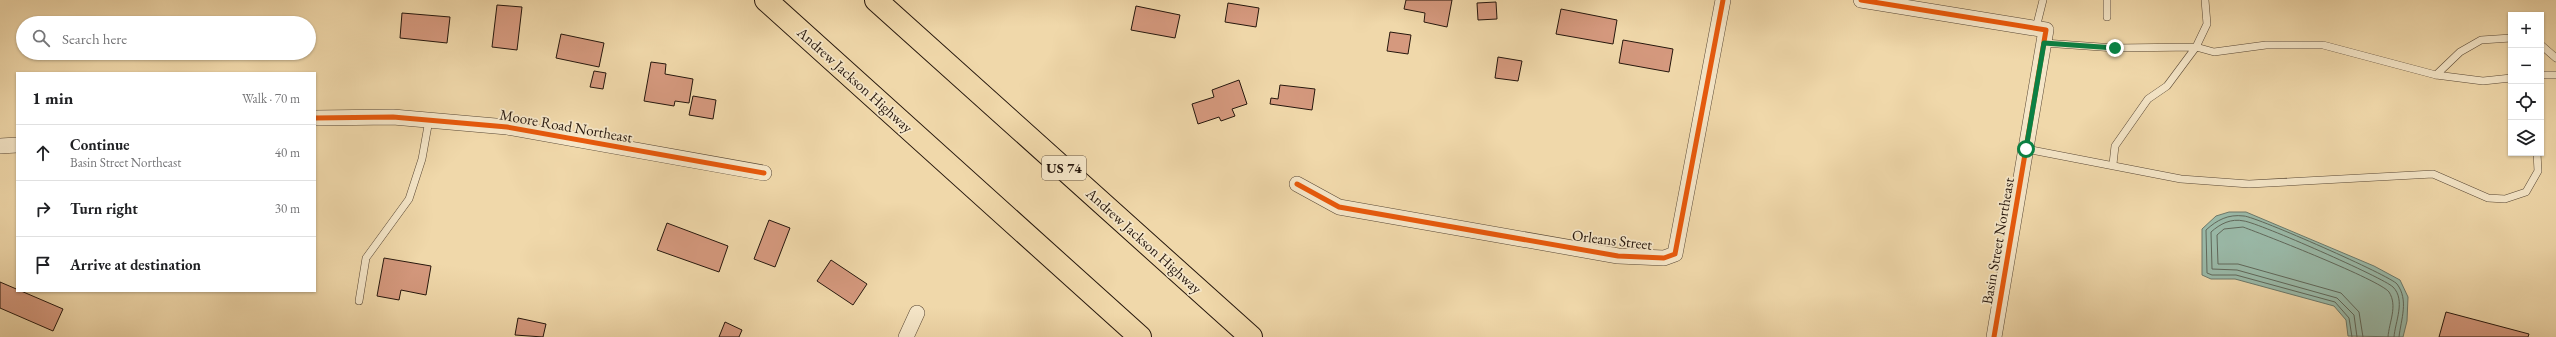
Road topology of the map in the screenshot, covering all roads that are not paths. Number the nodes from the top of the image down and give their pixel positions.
1 (766, 0) edge
2 (876, 0) edge
3 (1723, 0) edge
4 (1861, 0) edge
5 (2043, 0) edge
6 (2107, 0) edge
7 (2205, 0) edge
8 (2107, 17) dead end
9 (2042, 34) junction
10 (2508, 38) edge
11 (2196, 47) junction
12 (2544, 48) edge
13 (2556, 58) edge
14 (2436, 75) junction
15 (2544, 75) edge
16 (2556, 76) edge
17 (2508, 78) edge
18 (316, 118) edge
19 (429, 120) junction
20 (16, 145) edge
21 (0, 146) edge
22 (2026, 149) junction
23 (2537, 156) edge
24 (2113, 164) junction
25 (764, 173) dead end
26 (1297, 184) dead end
27 (359, 301) dead end
28 (917, 313) dead end
29 (906, 337) edge
30 (1140, 337) edge
31 (1251, 337) edge
32 (1994, 337) edge

1 - 30 highway, Andrew Jackson Highway
2 - 31 highway, Andrew Jackson Highway / US 74
3 - 26 street, Orleans Street
4 - 9 street
5 - 9 lane
6 - 8 lane
7 - 11 lane
9 - 11 lane
9 - 22 street, Basin Street Northeast
10 - 14 lane
11 - 14 lane
11 - 24 lane
12 - 13 lane
14 - 17 lane
15 - 16 lane
18 - 19 street, Moore Road Northeast
19 - 25 street, Moore Road Northeast
19 - 27 lane
20 - 21 street
22 - 24 lane
22 - 32 street, Basin Street Northeast
23 - 24 lane
28 - 29 street

